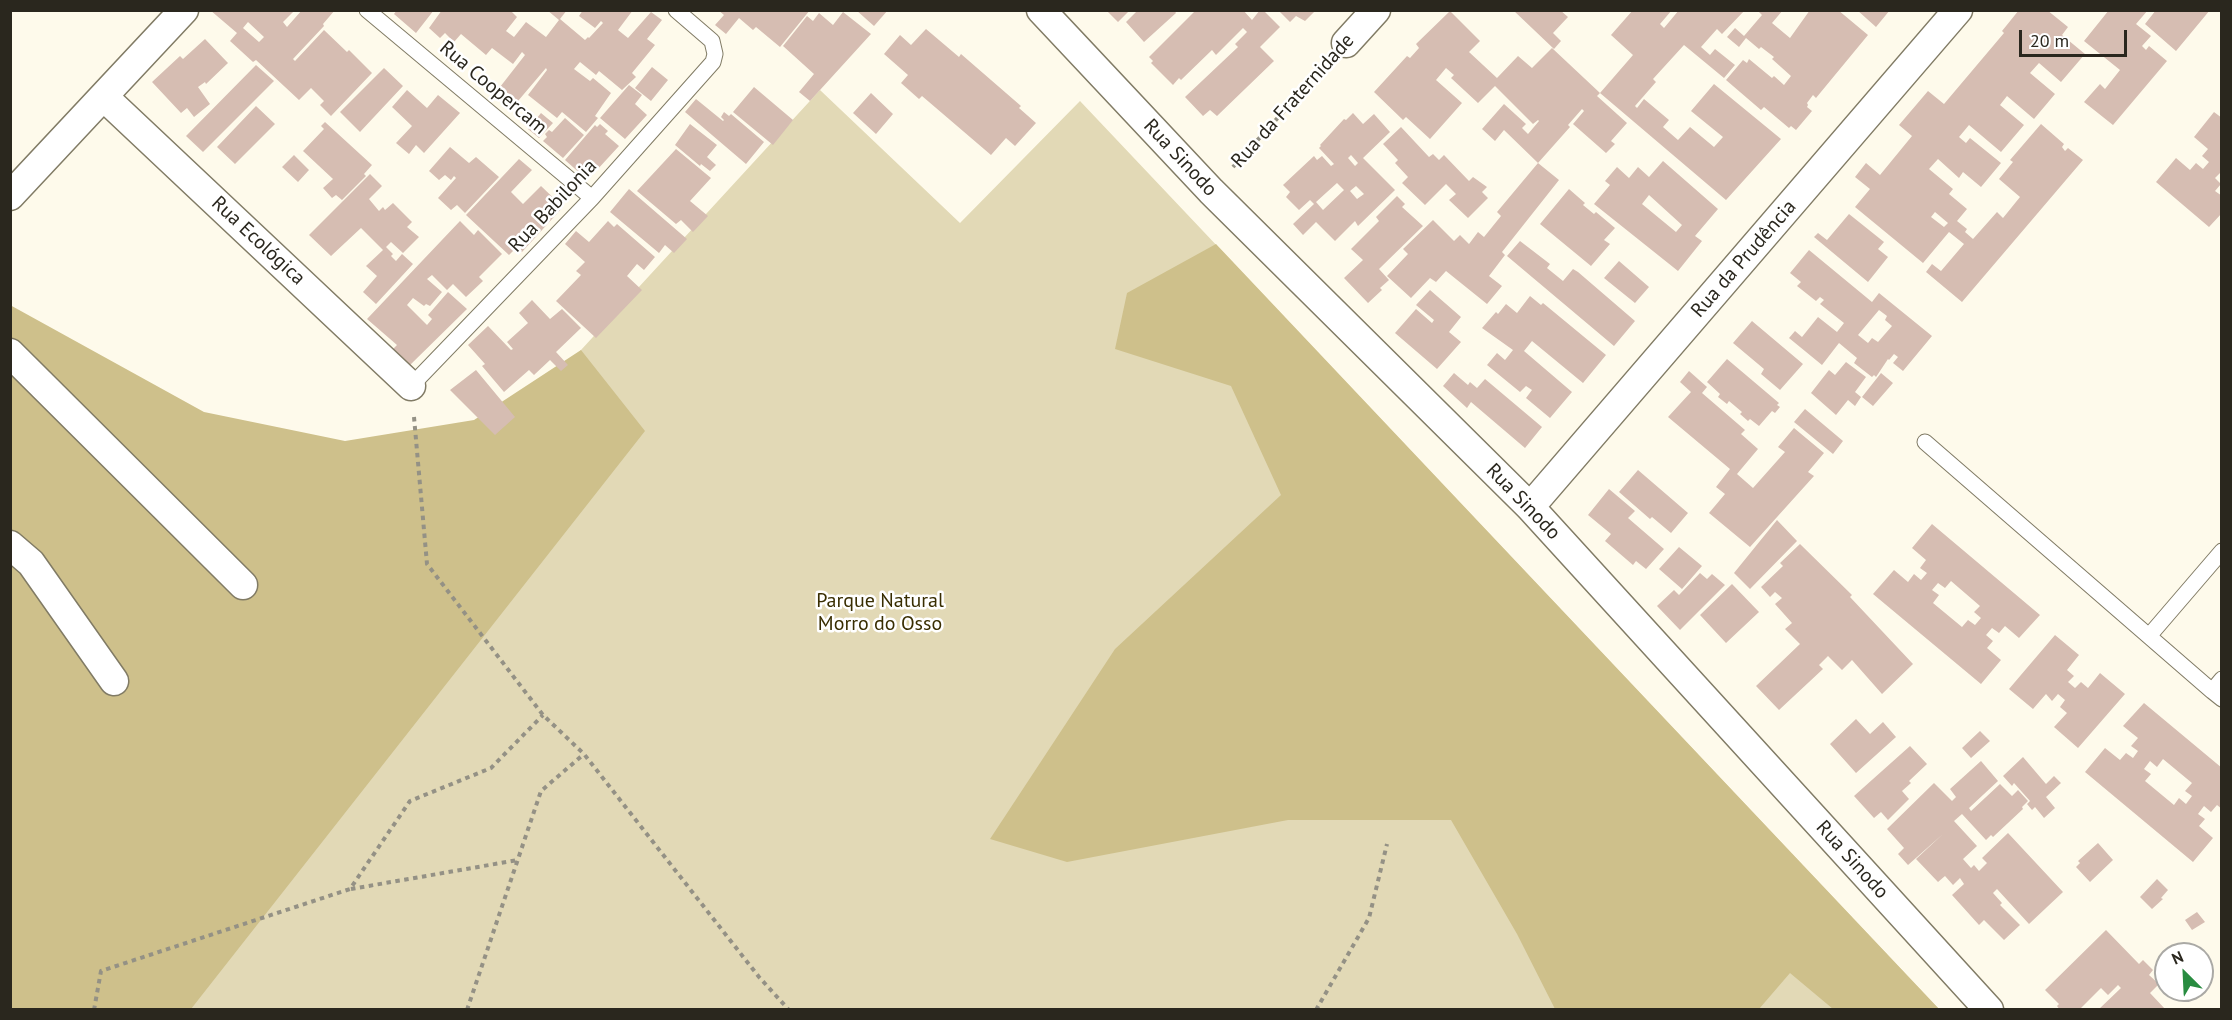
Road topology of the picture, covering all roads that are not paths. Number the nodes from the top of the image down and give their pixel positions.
1 (184, 10) edge
2 (367, 10) edge
3 (676, 10) edge
4 (1041, 10) edge
5 (1376, 10) edge
6 (1958, 10) edge
7 (1346, 43) road end
8 (104, 97) junction
9 (10, 196) edge
10 (592, 198) junction
11 (10, 353) edge
12 (411, 386) joint
13 (1925, 442) dead end
14 (1530, 507) junction
15 (10, 545) edge
16 (2222, 551) edge
17 (243, 585) dead end
18 (2149, 636) junction
19 (114, 681) dead end
20 (2218, 690) edge
21 (1989, 1010) edge

1 - 8 street
2 - 10 lane, Rua Coopercam
3 - 10 lane, Rua Babilonia
4 - 14 street, Rua Sinodo
5 - 7 street, Rua da Fraternidade
6 - 14 street, Rua da Prudência
8 - 9 street
8 - 12 street, Rua Ecológica
10 - 12 lane, Rua Babilonia
11 - 17 street
13 - 18 lane
14 - 21 street, Rua Sinodo
15 - 19 street
16 - 18 lane
18 - 20 lane

